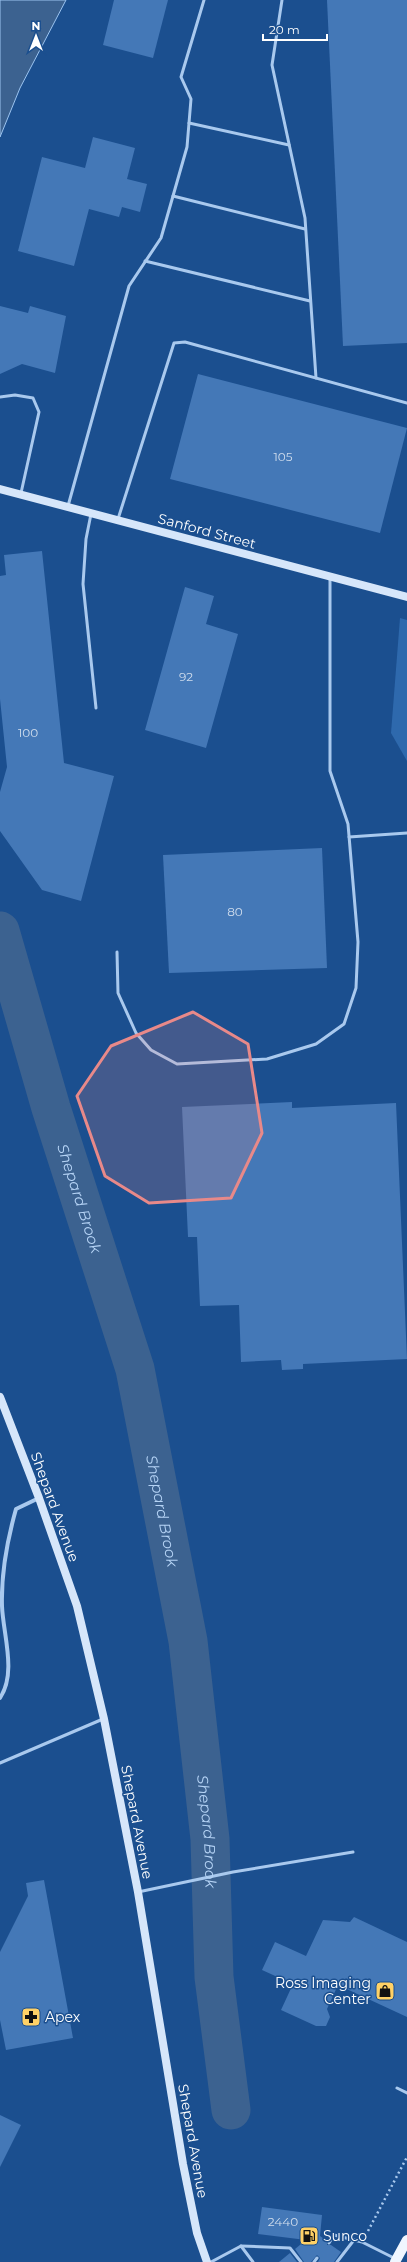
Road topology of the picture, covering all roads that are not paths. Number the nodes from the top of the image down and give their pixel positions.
1 (204, 0) edge
2 (282, 0) edge
3 (189, 122) junction
4 (289, 145) junction
5 (173, 196) junction
6 (306, 229) junction
7 (145, 261) junction
8 (310, 301) junction
9 (316, 378) junction
10 (0, 397) edge
11 (407, 403) edge
12 (0, 489) edge
13 (20, 495) junction
14 (67, 508) junction
15 (91, 514) junction
16 (118, 521) junction
17 (330, 577) junction
18 (407, 597) edge
19 (96, 708) dead end
20 (407, 833) edge
21 (349, 837) junction
22 (117, 952) dead end
23 (0, 1397) edge
24 (39, 1498) junction
25 (0, 1698) edge
26 (104, 1719) junction
27 (0, 1763) edge
28 (352, 1852) dead end
29 (138, 1892) junction
30 (397, 2088) dead end
31 (407, 2093) edge
32 (354, 2240) junction
33 (407, 2240) edge
34 (329, 2243) dead end
35 (241, 2246) junction
36 (317, 2258) dead end
37 (396, 2261) edge
38 (207, 2262) edge
39 (211, 2262) edge
40 (253, 2262) edge
41 (301, 2262) edge
42 (314, 2262) edge
43 (337, 2262) edge

1 - 3 lane
2 - 4 lane
3 - 4 lane
3 - 5 lane
4 - 6 lane
5 - 6 lane
5 - 7 lane
6 - 8 lane
7 - 8 lane
7 - 14 lane
8 - 9 lane
9 - 11 lane
9 - 16 lane
10 - 13 lane
12 - 13 main road, Sanford Street
13 - 14 main road, Sanford Street
14 - 15 main road, Sanford Street
15 - 16 main road, Sanford Street
15 - 19 lane
16 - 17 main road, Sanford Street
17 - 18 main road, Sanford Street
17 - 21 lane
20 - 21 lane
21 - 22 lane
23 - 24 main road, Shepard Avenue
24 - 25 street
24 - 26 main road, Shepard Avenue
26 - 27 lane
26 - 29 main road, Shepard Avenue
28 - 29 lane
29 - 38 main road, Shepard Avenue
30 - 31 lane
32 - 34 lane
32 - 37 lane
32 - 43 lane
33 - 37 main road
35 - 39 lane
35 - 40 lane
35 - 41 lane
36 - 42 lane

